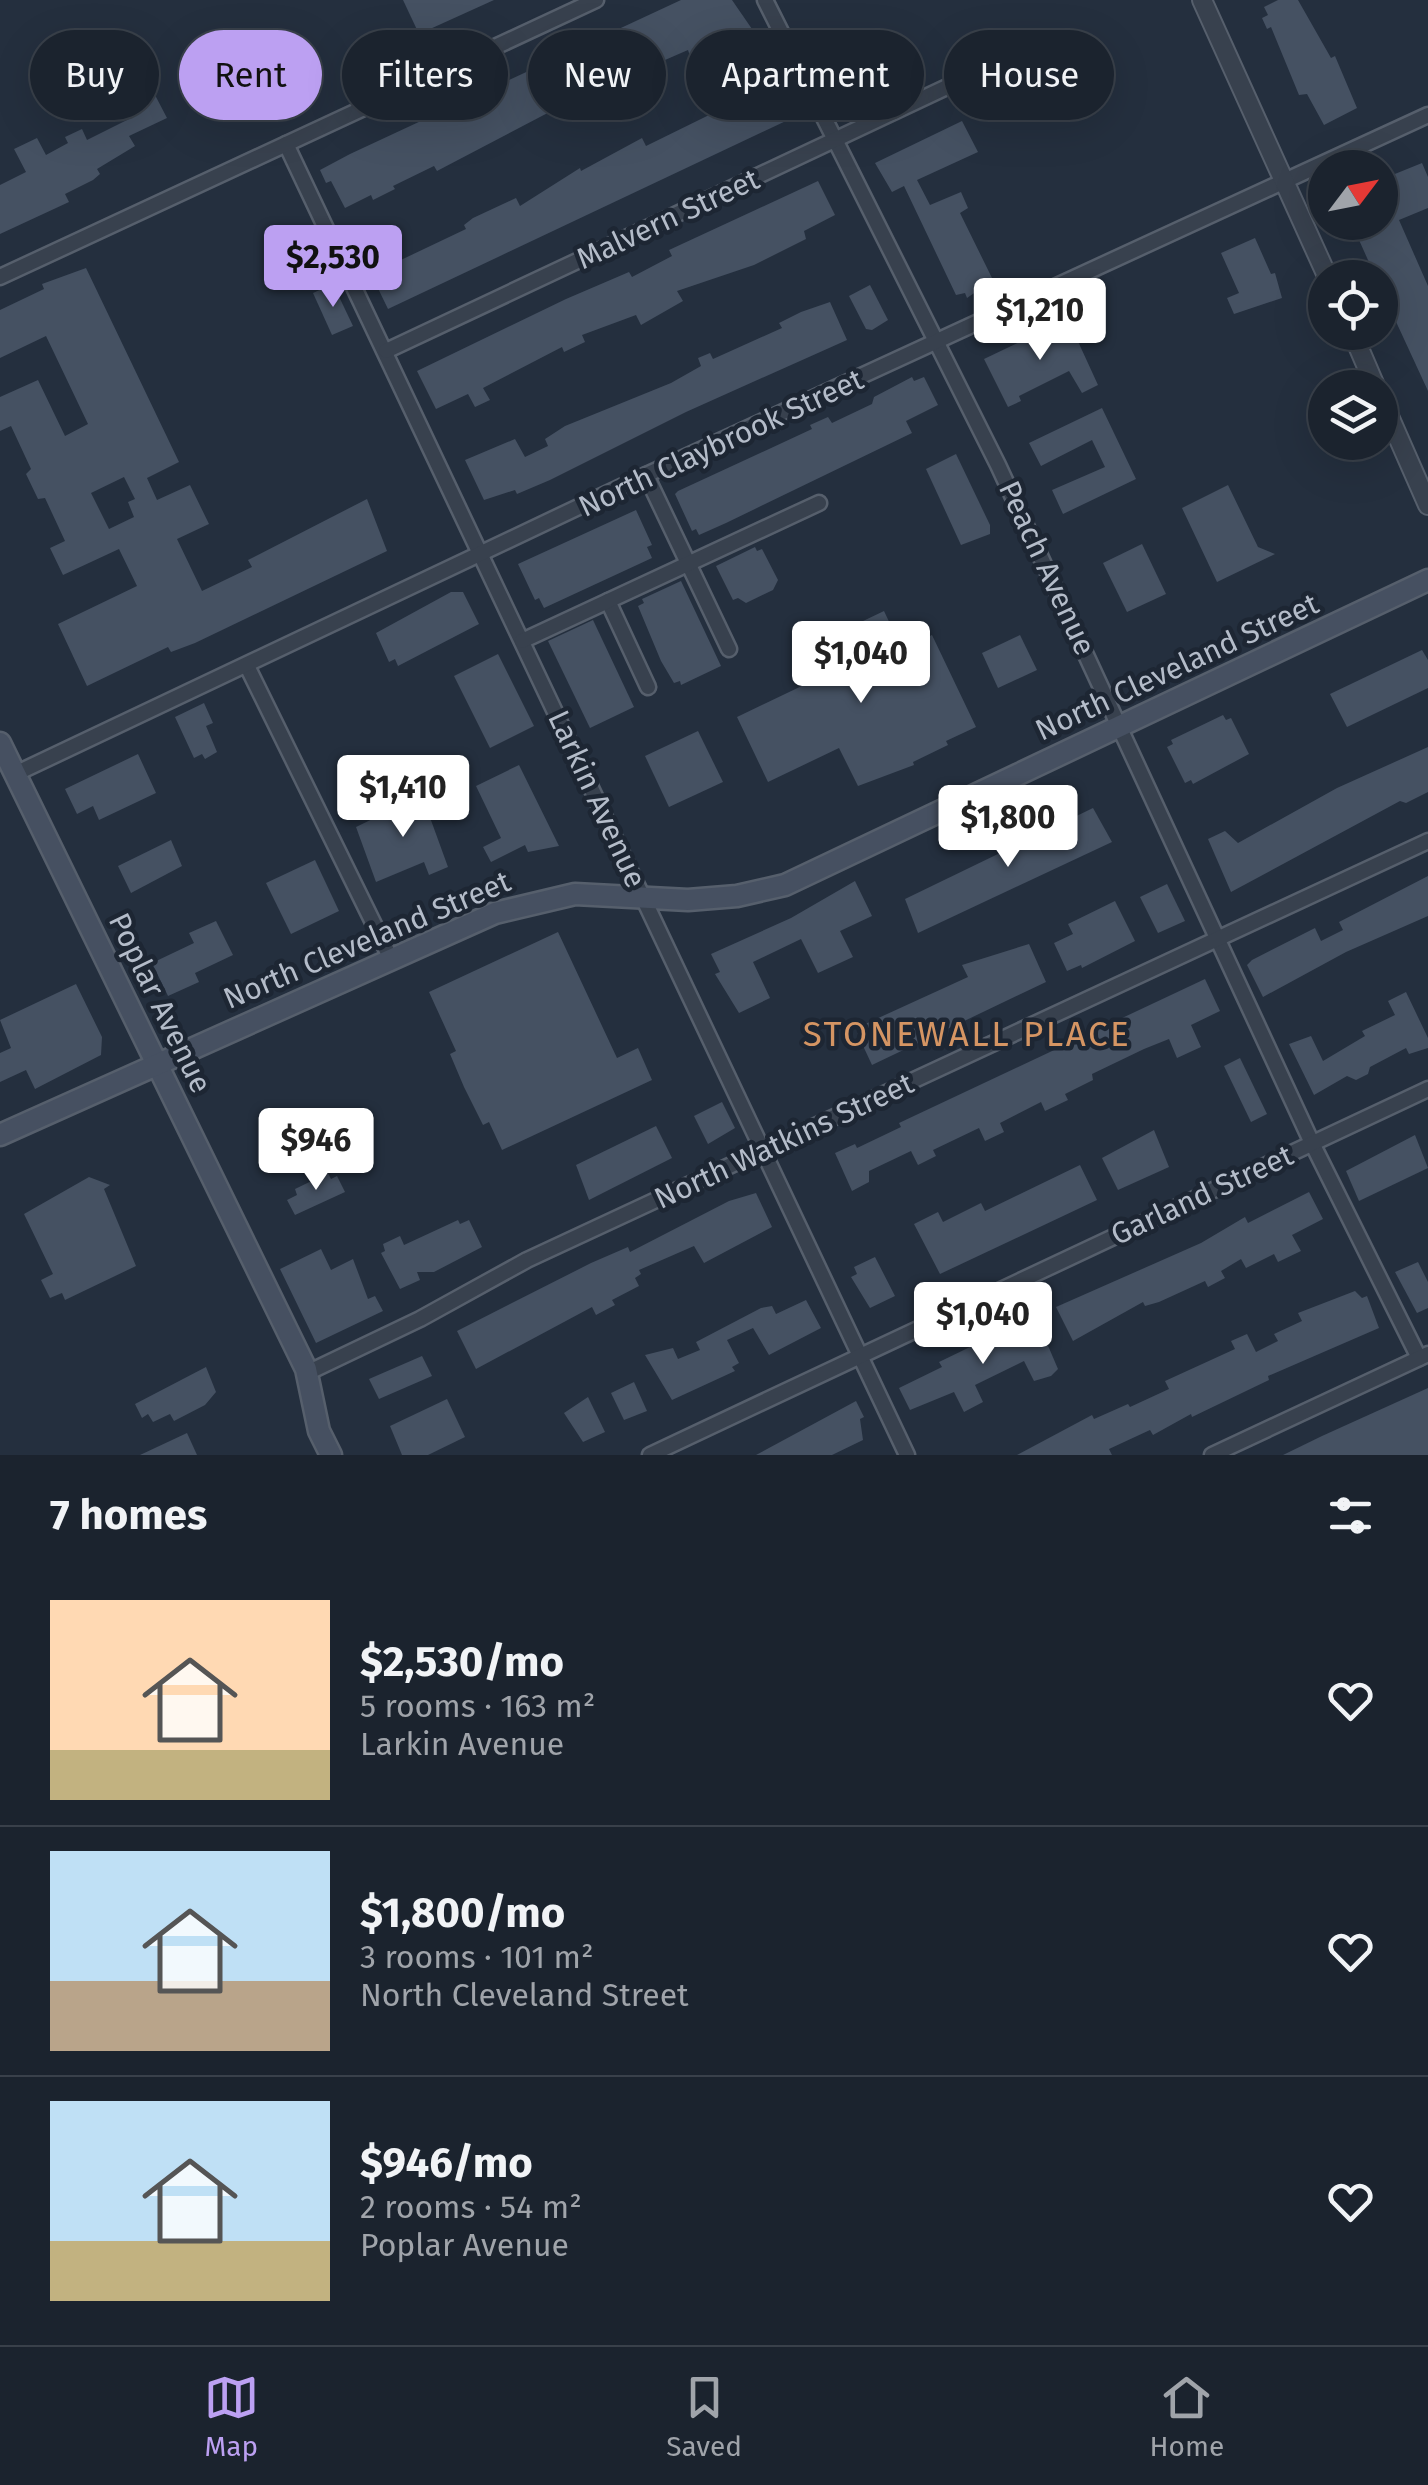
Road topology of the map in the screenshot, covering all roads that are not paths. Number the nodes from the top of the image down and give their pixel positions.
1 (596, 0) edge
2 (765, 0) edge
3 (1202, 0) edge
4 (944, 88) edge
5 (1428, 116) edge
6 (834, 141) junction
7 (286, 144) junction
8 (1286, 183) junction
9 (1320, 260) edge
10 (0, 277) edge
11 (938, 344) junction
12 (386, 351) junction
13 (1398, 437) edge
14 (646, 475) junction
15 (819, 502) dead end
16 (1428, 506) edge
17 (480, 556) junction
18 (688, 562) junction
19 (1428, 580) edge
20 (608, 600) junction
21 (522, 642) junction
22 (729, 649) dead end
23 (247, 666) junction
24 (648, 687) dead end
25 (1122, 726) junction
26 (0, 743) edge
27 (15, 774) junction
28 (1428, 841) edge
29 (643, 899) junction
30 (1219, 942) junction
31 (392, 959) junction
32 (157, 1064) junction
33 (1428, 1089) edge
34 (0, 1135) edge
35 (1312, 1143) junction
36 (762, 1150) junction
37 (860, 1356) junction
38 (1424, 1356) edge
39 (307, 1373) junction
40 (331, 1455) edge
41 (650, 1455) edge
42 (908, 1455) edge
43 (1212, 1455) edge

1 - 7 street
2 - 6 street, Peach Avenue
3 - 8 street
4 - 6 street, Malvern Street
5 - 8 street, North Claybrook Street
6 - 11 street, Peach Avenue
6 - 12 street, Malvern Street
7 - 10 street
7 - 12 street, Larkin Avenue
8 - 9 street
8 - 11 street, North Claybrook Street
11 - 14 street, North Claybrook Street
11 - 25 street, Peach Avenue
12 - 17 street, Larkin Avenue
13 - 16 street
14 - 17 street, North Claybrook Street
14 - 18 street
15 - 18 street
17 - 21 street, Larkin Avenue
17 - 23 street, North Claybrook Street
18 - 20 street
18 - 22 street
19 - 25 main road, North Cleveland Street
20 - 21 street
20 - 24 street
21 - 29 street, Larkin Avenue
23 - 27 street, North Claybrook Street
23 - 31 street
25 - 29 main road, North Cleveland Street
25 - 30 street, Peach Avenue
26 - 27 main road, Poplar Avenue
27 - 32 main road, Poplar Avenue
28 - 30 street, North Watkins Street
29 - 31 main road, North Cleveland Street
29 - 36 street, Larkin Avenue
30 - 35 street, Peach Avenue
30 - 36 street, North Watkins Street
31 - 32 main road, North Cleveland Street
32 - 34 main road, North Cleveland Street
32 - 39 main road, Poplar Avenue
33 - 35 street, Garland Street
35 - 37 street, Garland Street
35 - 38 street, Peach Avenue
36 - 37 street, Larkin Avenue
36 - 39 street, North Watkins Street
37 - 41 street, Garland Street
37 - 42 street, Larkin Avenue
38 - 43 street
39 - 40 main road, Poplar Avenue

